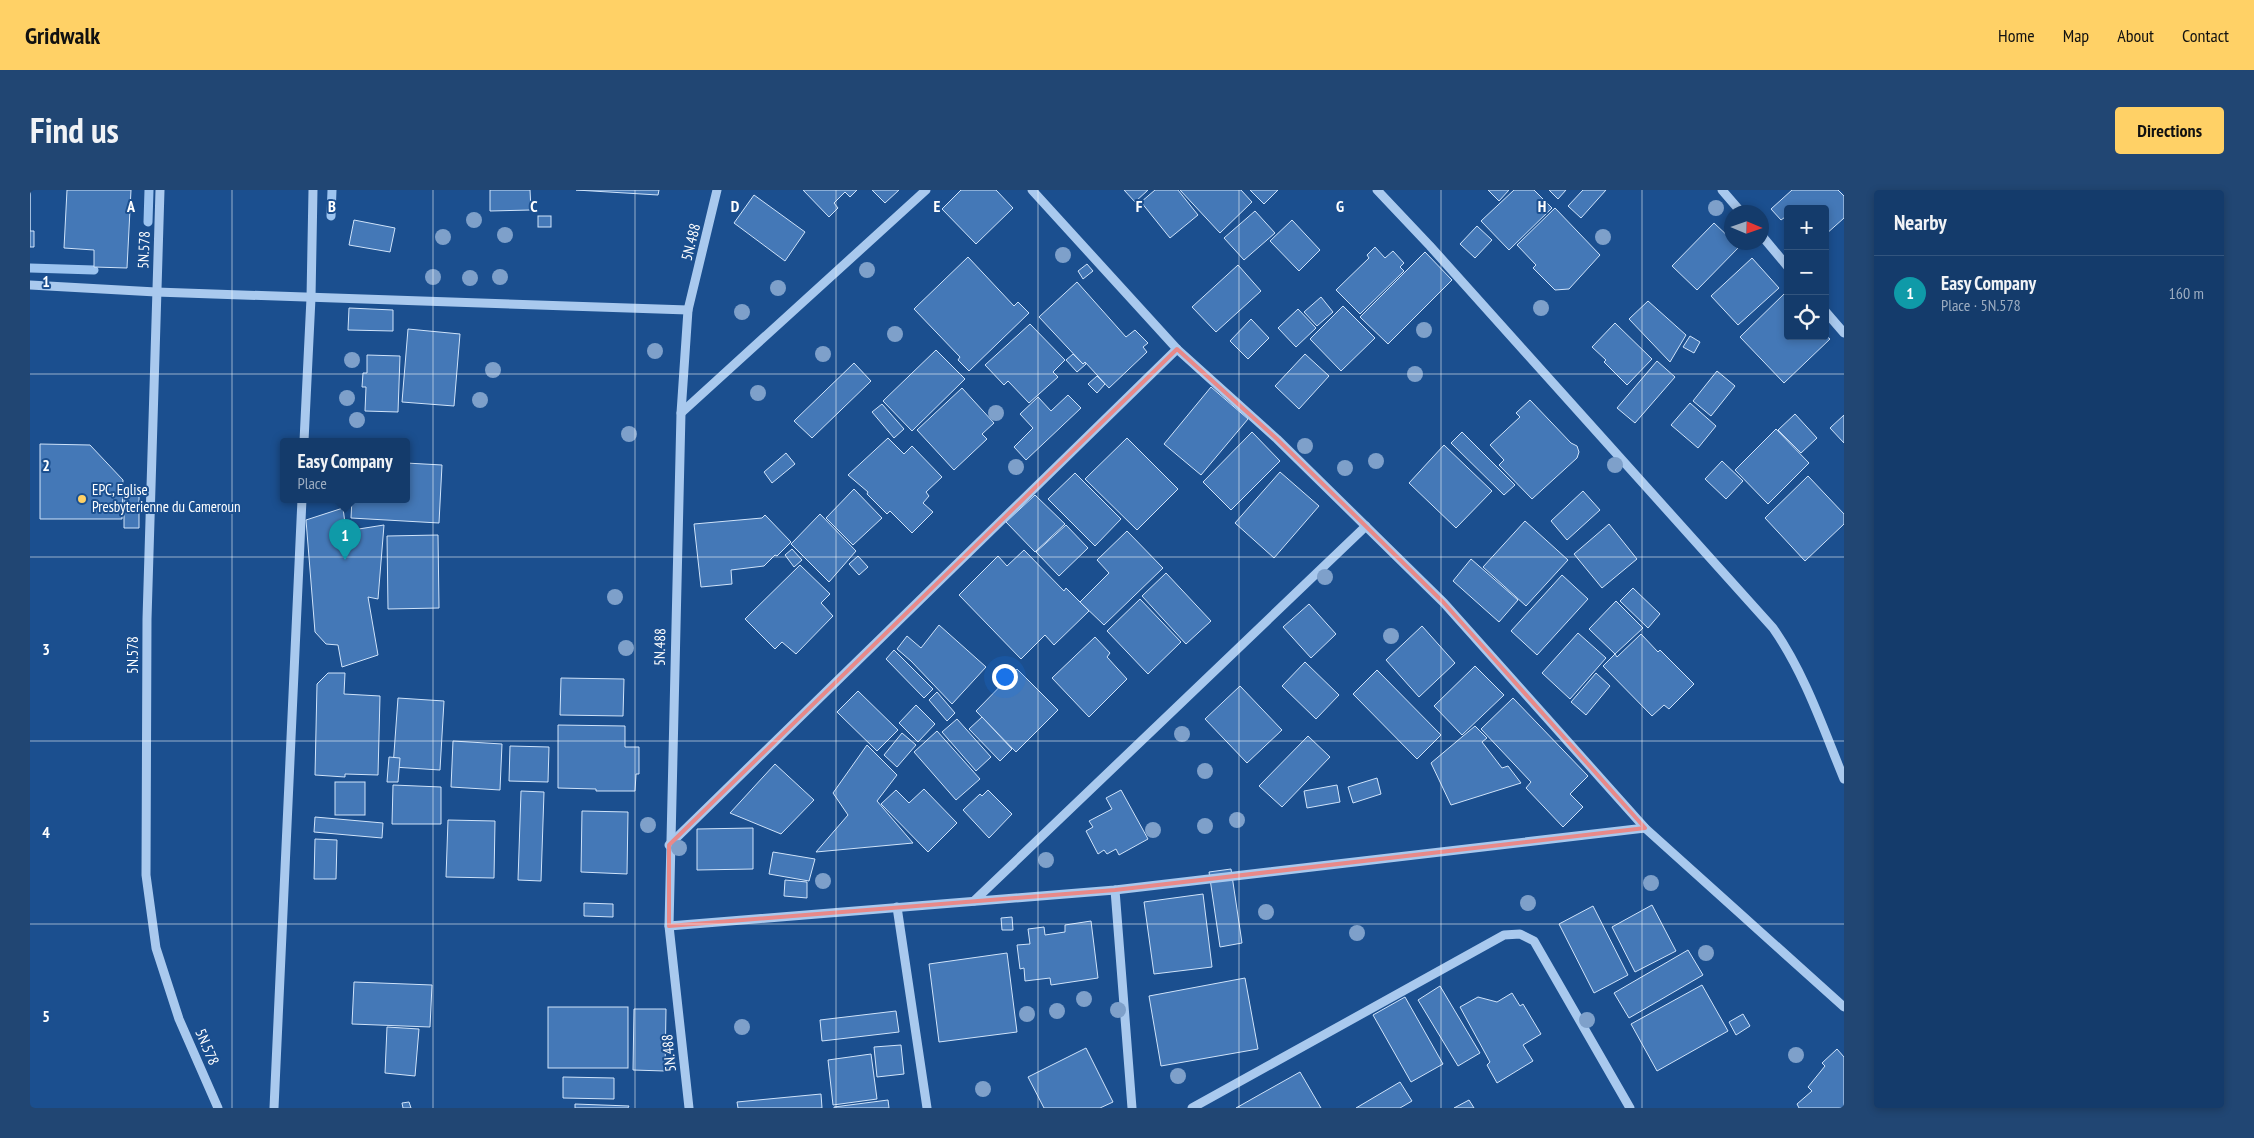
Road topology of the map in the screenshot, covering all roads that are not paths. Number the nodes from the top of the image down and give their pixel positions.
1 (160, 190) edge
2 (313, 190) edge
3 (717, 190) edge
4 (926, 190) edge
5 (1032, 190) edge
6 (1377, 190) edge
7 (1722, 190) edge
8 (1735, 205) edge
9 (1769, 244) edge
10 (1784, 262) edge
11 (30, 285) edge
12 (156, 292) junction
13 (311, 298) junction
14 (688, 310) junction
15 (1829, 316) edge
16 (1844, 333) edge
17 (1177, 349) junction
18 (681, 413) junction
19 (304, 438) edge
20 (302, 503) edge
21 (1366, 526) junction
22 (1844, 778) edge
23 (1645, 828) junction
24 (669, 845) junction
25 (1115, 890) junction
26 (974, 901) junction
27 (897, 907) junction
28 (669, 926) junction
29 (1844, 1007) edge
30 (218, 1108) edge
31 (274, 1108) edge
32 (689, 1108) edge
33 (928, 1108) edge
34 (1132, 1108) edge
35 (1192, 1108) edge
36 (1630, 1108) edge

1 - 12 street, 5N.578
2 - 13 street
3 - 14 street, 5N.488
4 - 18 street
5 - 17 street
6 - 22 street
7 - 8 street
9 - 10 street
11 - 12 street
12 - 13 street
12 - 30 street, 5N.578
13 - 14 street
13 - 19 street
14 - 18 street, 5N.488
15 - 16 street
17 - 21 street
17 - 24 street
18 - 24 street, 5N.488
20 - 31 street
21 - 23 street
21 - 26 street
23 - 25 street
23 - 29 street
24 - 28 street, 5N.488
25 - 26 street
25 - 34 street
26 - 27 street
27 - 28 street
27 - 33 street
28 - 32 street, 5N.488
35 - 36 street

